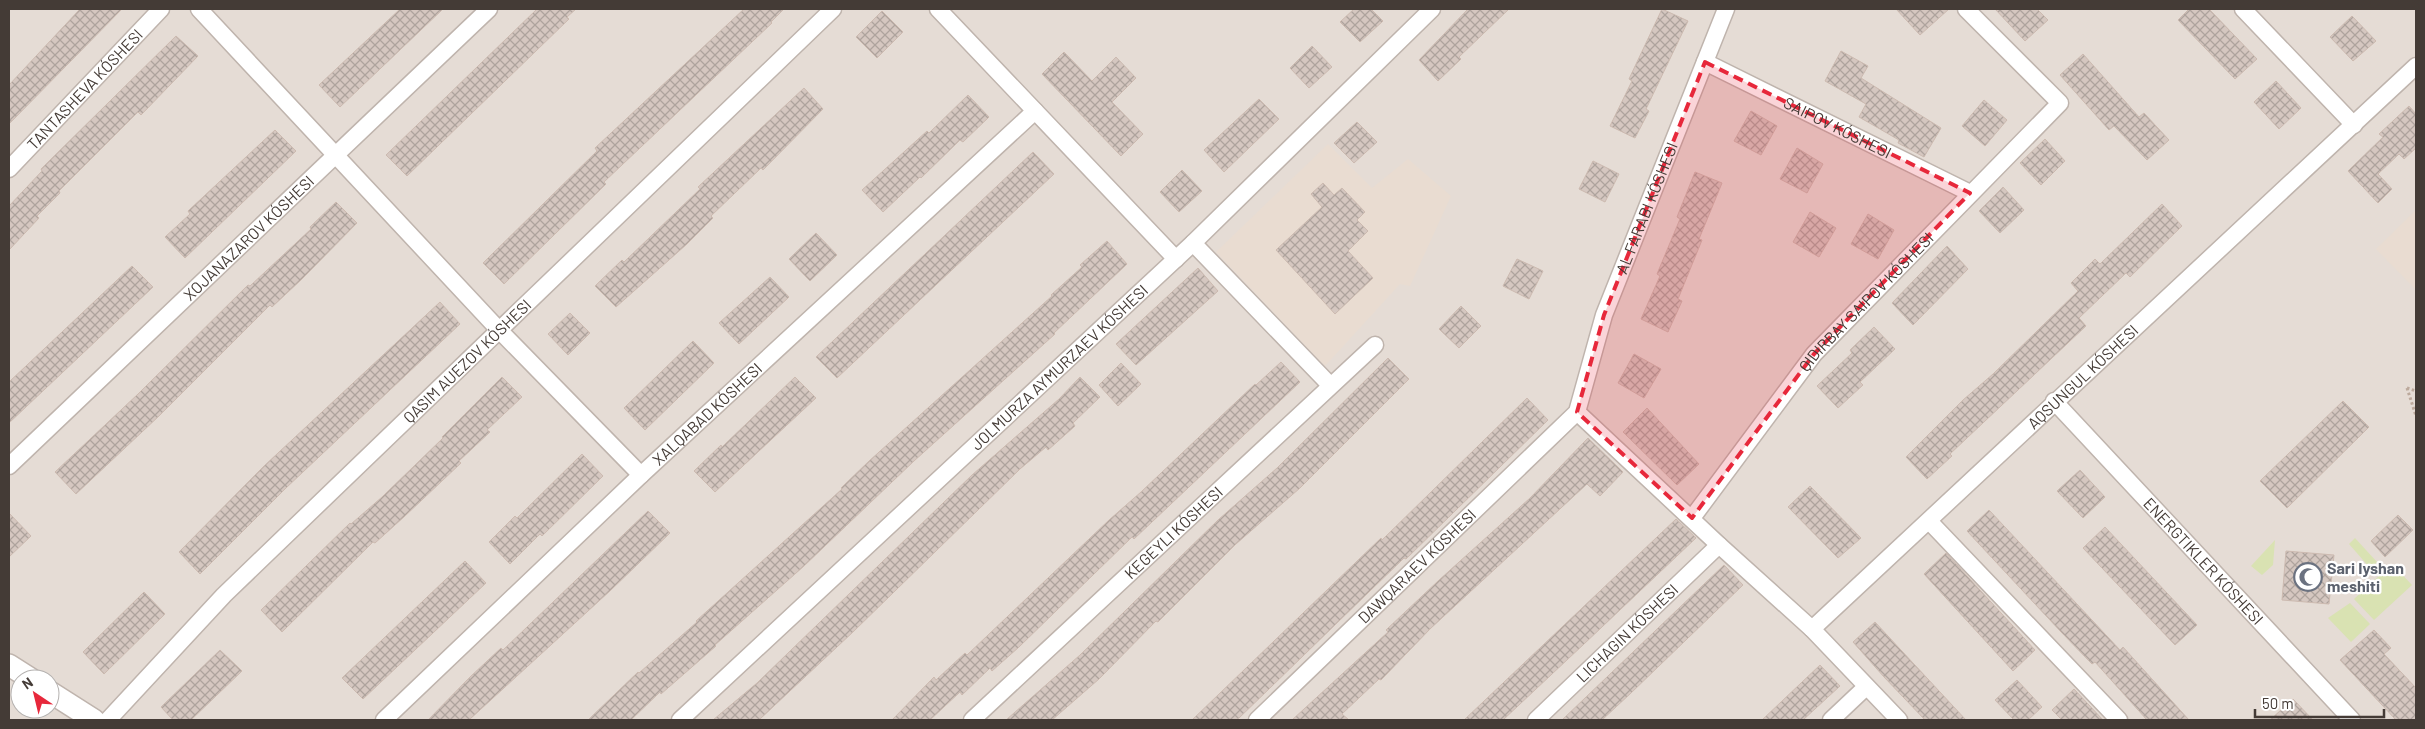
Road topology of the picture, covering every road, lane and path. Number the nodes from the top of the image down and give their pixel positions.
1 (161, 9) edge
2 (199, 9) edge
3 (489, 9) edge
4 (833, 9) edge
5 (938, 9) edge
6 (1432, 9) edge
7 (1726, 9) edge
8 (1966, 9) edge
9 (2243, 9) edge
10 (1705, 62) junction
11 (2416, 66) edge
12 (1034, 111) junction
13 (2354, 125) junction
14 (337, 154) junction
15 (9, 169) edge
16 (1970, 193) junction
17 (1193, 242) junction
18 (1176, 258) junction
19 (499, 330) junction
20 (1375, 345) dead end
21 (1330, 385) junction
22 (2416, 391) edge
23 (2054, 401) junction
24 (1577, 412) junction
25 (2416, 416) edge
26 (9, 466) edge
27 (641, 475) junction
28 (1692, 518) junction
29 (1929, 521) junction
30 (1719, 546) junction
31 (1812, 629) junction
32 (1866, 687) junction
33 (60, 698) edge
34 (94, 720) edge
35 (108, 720) edge
36 (384, 720) edge
37 (680, 720) edge
38 (972, 720) edge
39 (1257, 720) edge
40 (1536, 720) edge
41 (1832, 720) edge
42 (1899, 720) edge
43 (2119, 720) edge
44 (2352, 720) edge

1 - 15 street, TANTASHEVA KÓSHESI
2 - 14 street
3 - 14 street, XOJANAZAROV KÓSHESI
4 - 19 street
5 - 12 street
6 - 17 street, JOLMURZA AYMURZAEV KÓSHESI
7 - 10 street, AL FARABI KÓSHESI
8 - 16 street
9 - 13 street
10 - 16 street, SAIPOV KÓSHESI
10 - 24 street, AL FARABI KÓSHESI
11 - 13 street, AQSUNGUL KÓSHESI
12 - 18 street
12 - 27 street, XALQABAD KÓSHESI
13 - 23 street, AQSUNGUL KÓSHESI
14 - 19 street
14 - 26 street, XOJANAZAROV KÓSHESI
16 - 28 street
17 - 18 street, JOLMURZA AYMURZAEV KÓSHESI
17 - 21 street
18 - 37 street, JOLMURZA AYMURZAEV KÓSHESI
19 - 27 street
19 - 35 street
20 - 21 street, KEGEYLI KÓSHESI
21 - 38 street, KEGEYLI KÓSHESI
22 - 25 path
23 - 29 street, AQSUNGUL KÓSHESI
23 - 44 street, ENERGTIKLER KÓSHESI
24 - 28 street
24 - 39 street, DAWQARAEV KÓSHESI
27 - 36 street, XALQABAD KÓSHESI
28 - 30 street
29 - 31 street, AQSUNGUL KÓSHESI
29 - 43 street
30 - 31 street
30 - 40 street, LICHAGIN KÓSHESI
31 - 32 street
32 - 41 street
32 - 42 street
33 - 34 street

